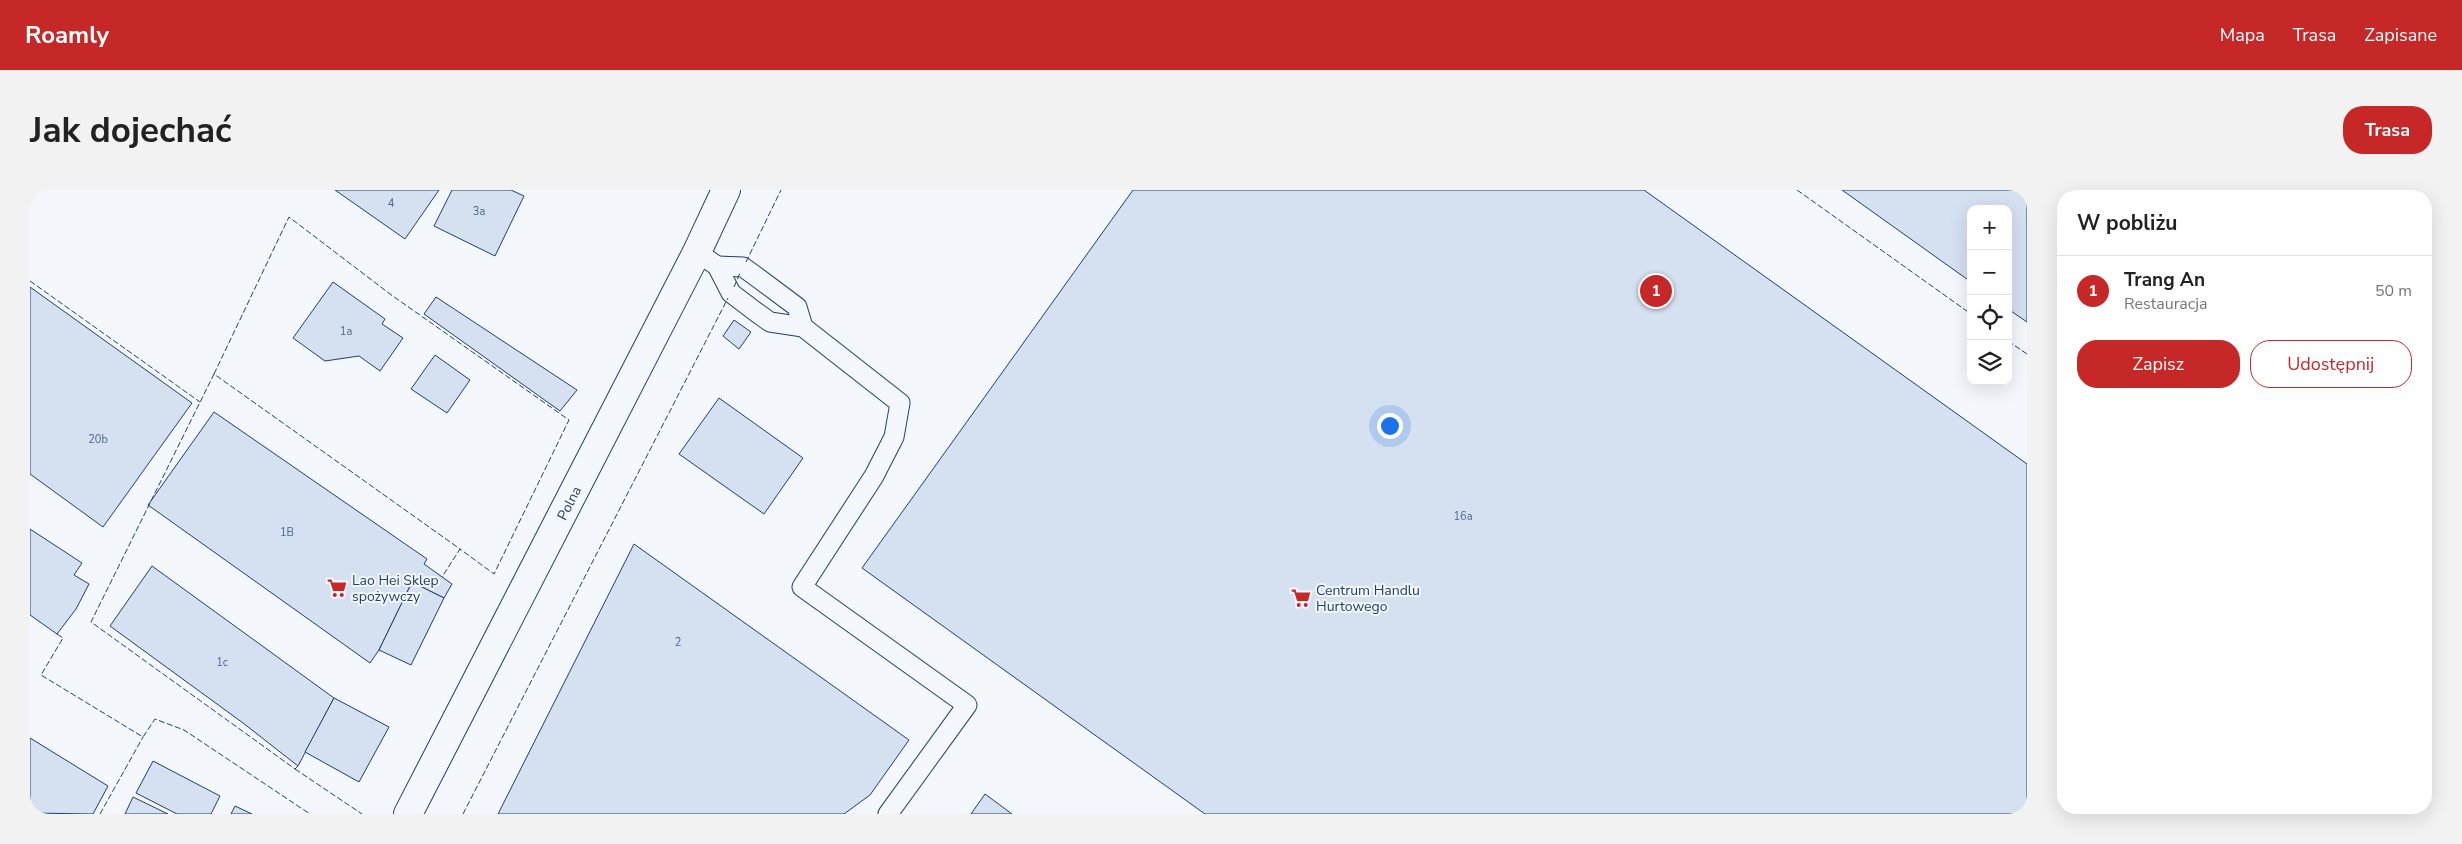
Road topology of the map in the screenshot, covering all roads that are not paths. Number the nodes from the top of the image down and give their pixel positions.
1 (721, 192) edge
2 (707, 259) junction
3 (803, 327) junction
4 (408, 814) edge
5 (888, 814) edge

1 - 2 street, Polna
2 - 3 lane
2 - 3 lane
2 - 4 street, Polna
3 - 5 lane

